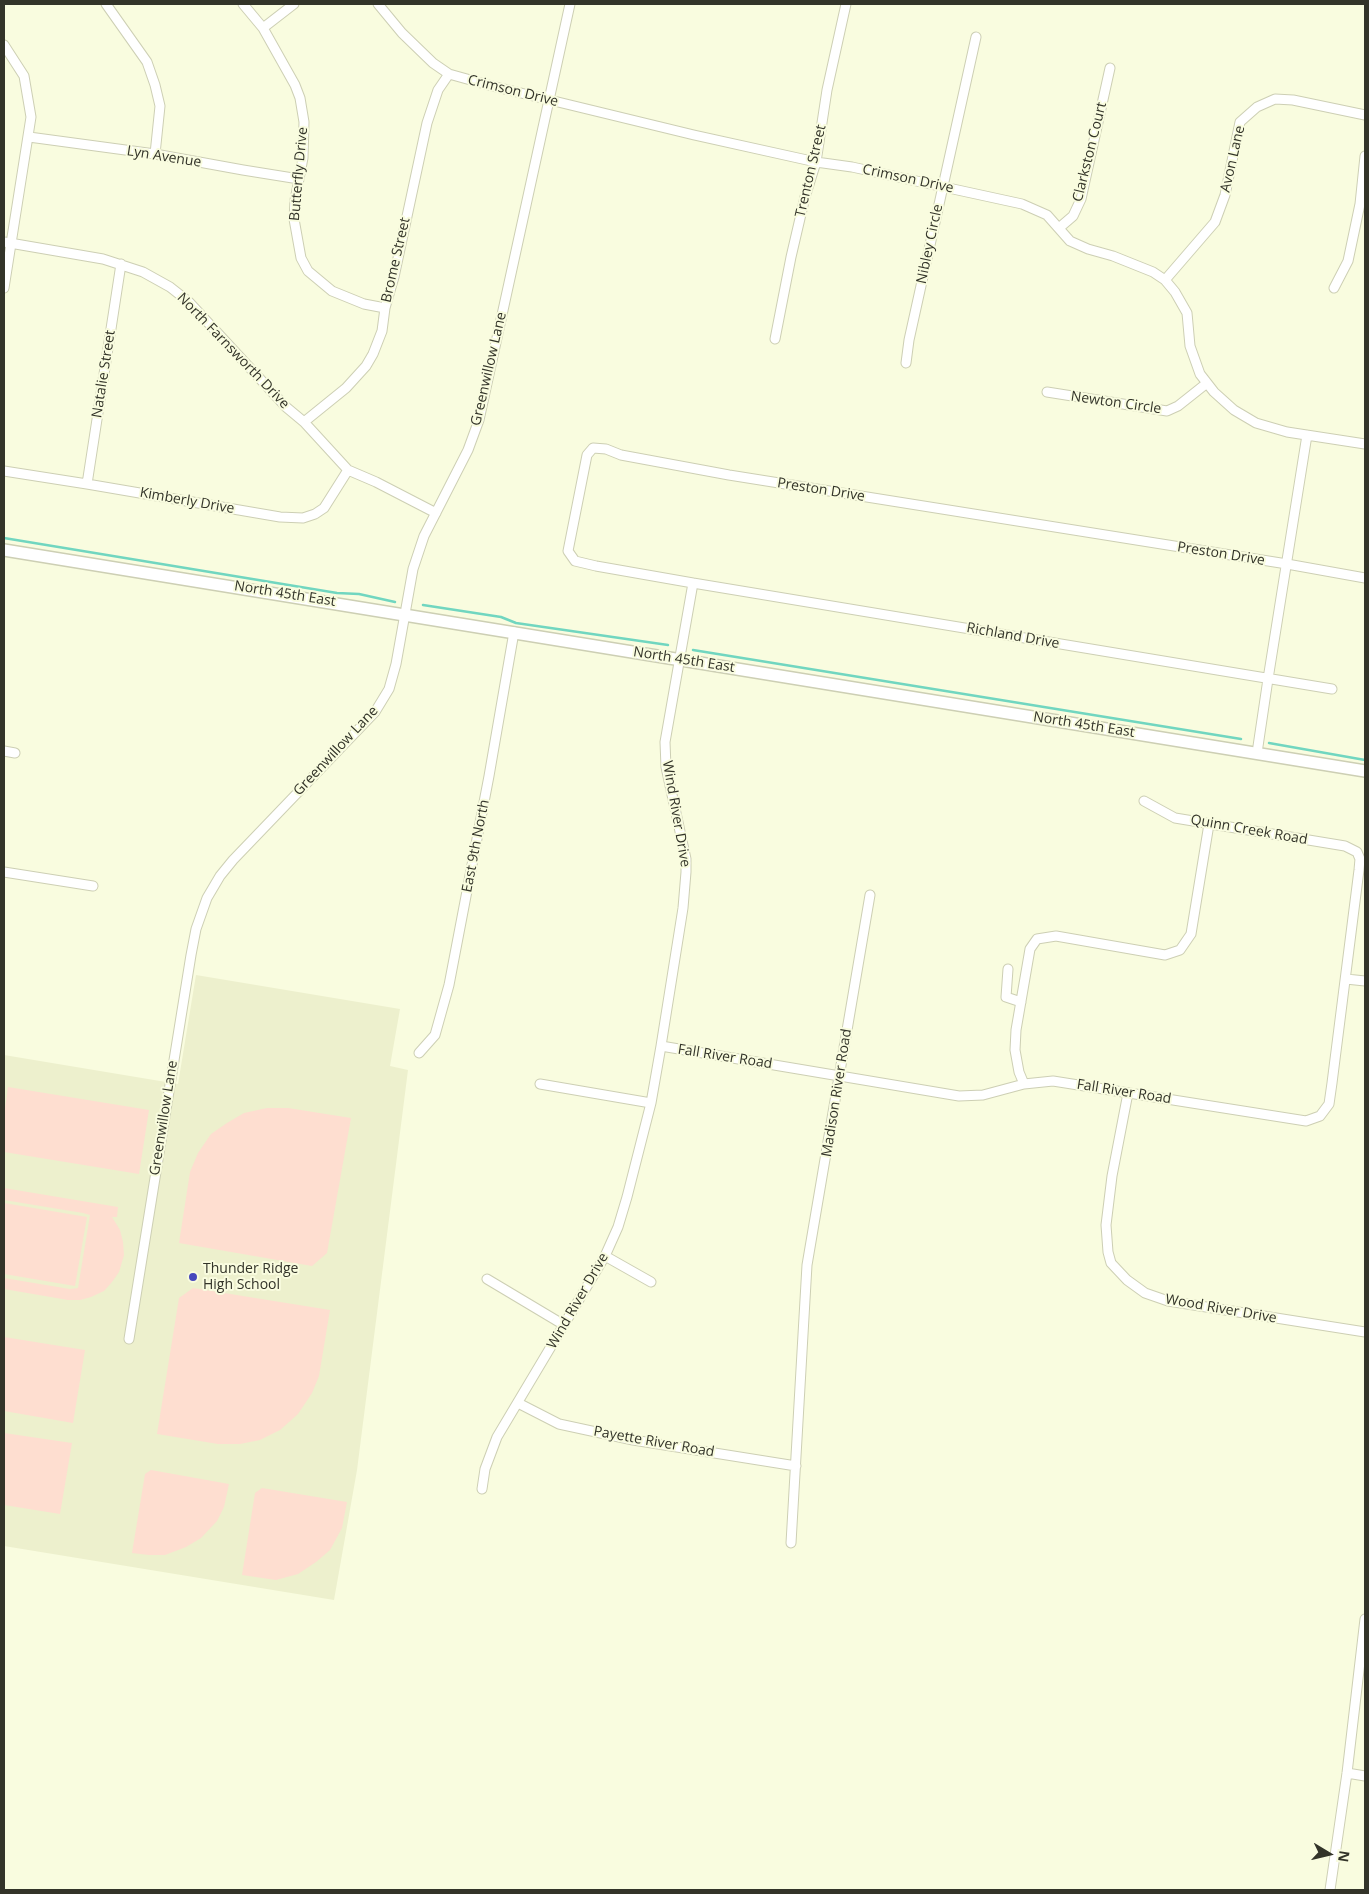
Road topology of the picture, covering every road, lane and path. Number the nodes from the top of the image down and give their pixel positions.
1 (106, 4) edge
2 (243, 4) edge
3 (294, 4) edge
4 (570, 4) edge
5 (846, 4) edge
6 (383, 5) edge
7 (262, 28) junction
8 (976, 37) dead end
9 (4, 45) edge
10 (1110, 68) dead end
11 (449, 74) junction
12 (548, 100) junction
13 (1365, 115) edge
14 (29, 137) junction
15 (156, 154) junction
16 (1365, 156) edge
17 (816, 162) junction
18 (299, 179) junction
19 (943, 186) junction
20 (1059, 228) junction
21 (7, 242) edge
22 (121, 264) junction
23 (1164, 280) junction
24 (4, 288) edge
25 (1334, 288) dead end
26 (385, 308) junction
27 (775, 339) dead end
28 (906, 363) dead end
29 (1207, 383) junction
30 (1047, 392) dead end
31 (304, 422) junction
32 (1307, 435) junction
33 (1365, 444) edge
34 (348, 470) junction
35 (4, 471) edge
36 (87, 484) junction
37 (436, 513) junction
38 (4, 550) edge
39 (1287, 564) junction
40 (1365, 578) edge
41 (693, 583) junction
42 (405, 613) junction
43 (514, 632) junction
44 (681, 660) junction
45 (1268, 679) junction
46 (1332, 689) dead end
47 (4, 751) edge
48 (15, 753) dead end
49 (1257, 753) junction
50 (1365, 770) edge
51 (1144, 801) dead end
52 (1209, 824) junction
53 (1357, 852) joint
54 (4, 872) edge
55 (93, 886) dead end
56 (870, 894) dead end
57 (1008, 969) dead end
58 (1346, 979) junction
59 (1365, 981) edge
60 (1021, 1002) junction
61 (662, 1046) junction
62 (419, 1053) dead end
63 (839, 1076) junction
64 (540, 1084) dead end
65 (1024, 1084) junction
66 (1128, 1093) junction
67 (651, 1103) junction
68 (605, 1256) junction
69 (487, 1279) dead end
70 (650, 1282) dead end
71 (564, 1325) junction
72 (1365, 1332) edge
73 (129, 1339) dead end
74 (518, 1403) junction
75 (796, 1466) junction
76 (482, 1489) dead end
77 (791, 1544) dead end
78 (1365, 1618) edge
79 (1347, 1773) junction
80 (1365, 1776) edge
81 (1330, 1890) edge

1 - 15 street
2 - 7 street, Butterfly Drive
3 - 7 street
4 - 12 street, Greenwillow Lane
5 - 17 street, Trenton Street
6 - 11 street, Crimson Drive
7 - 18 street, Butterfly Drive
8 - 19 street, Nibley Circle
9 - 14 street
10 - 20 street, Clarkston Court
11 - 12 street, Crimson Drive
11 - 26 street, Brome Street
12 - 17 street, Crimson Drive
12 - 37 street, Greenwillow Lane
13 - 23 street, Avon Lane
14 - 15 street, Lyn Avenue
14 - 21 street
15 - 18 street, Lyn Avenue
16 - 25 street
17 - 19 street, Crimson Drive
17 - 27 street, Trenton Street
18 - 26 street, Butterfly Drive
19 - 20 street, Crimson Drive
19 - 28 street, Nibley Circle
20 - 23 street, Crimson Drive
21 - 22 street, North Farnsworth Drive
21 - 24 street
22 - 31 street, North Farnsworth Drive
22 - 36 street, Natalie Street
23 - 29 street, Crimson Drive
26 - 31 street, Brome Street
29 - 30 street, Newton Circle
29 - 32 street, Crimson Drive
31 - 34 street, North Farnsworth Drive
32 - 33 street, Crimson Drive
32 - 39 street
34 - 36 street, Kimberly Drive
34 - 37 street, North Farnsworth Drive
35 - 36 street, Kimberly Drive
37 - 42 street, Greenwillow Lane
38 - 42 main road, North 45th East
39 - 40 street
39 - 41 street, Preston Drive
39 - 45 street
41 - 44 street, Wind River Drive
41 - 45 street, Richland Drive
42 - 43 main road, North 45th East
42 - 73 street, Greenwillow Lane
43 - 44 main road, North 45th East
43 - 62 street, East 9th North
44 - 49 main road, North 45th East
44 - 61 street, Wind River Drive
45 - 46 street, Richland Drive
45 - 49 street
47 - 48 street
49 - 50 main road, North 45th East
51 - 52 street, Quinn Creek Road
52 - 53 street, Quinn Creek Road
52 - 60 street
53 - 58 street, Fall River Road
54 - 55 street
56 - 63 street, Madison River Road
57 - 60 street
58 - 59 street
58 - 66 street, Fall River Road
60 - 65 street
61 - 63 street, Fall River Road
61 - 67 street, Wind River Drive
63 - 65 street, Fall River Road
63 - 75 street, Madison River Road
64 - 67 street
65 - 66 street, Fall River Road
66 - 72 street, Wood River Drive
67 - 68 street, Wind River Drive
68 - 70 street
68 - 71 street, Wind River Drive
69 - 71 street
71 - 74 street, Wind River Drive
74 - 75 street, Payette River Road
74 - 76 street, Wind River Drive
75 - 77 street, Madison River Road
78 - 79 street
79 - 80 street
79 - 81 street

